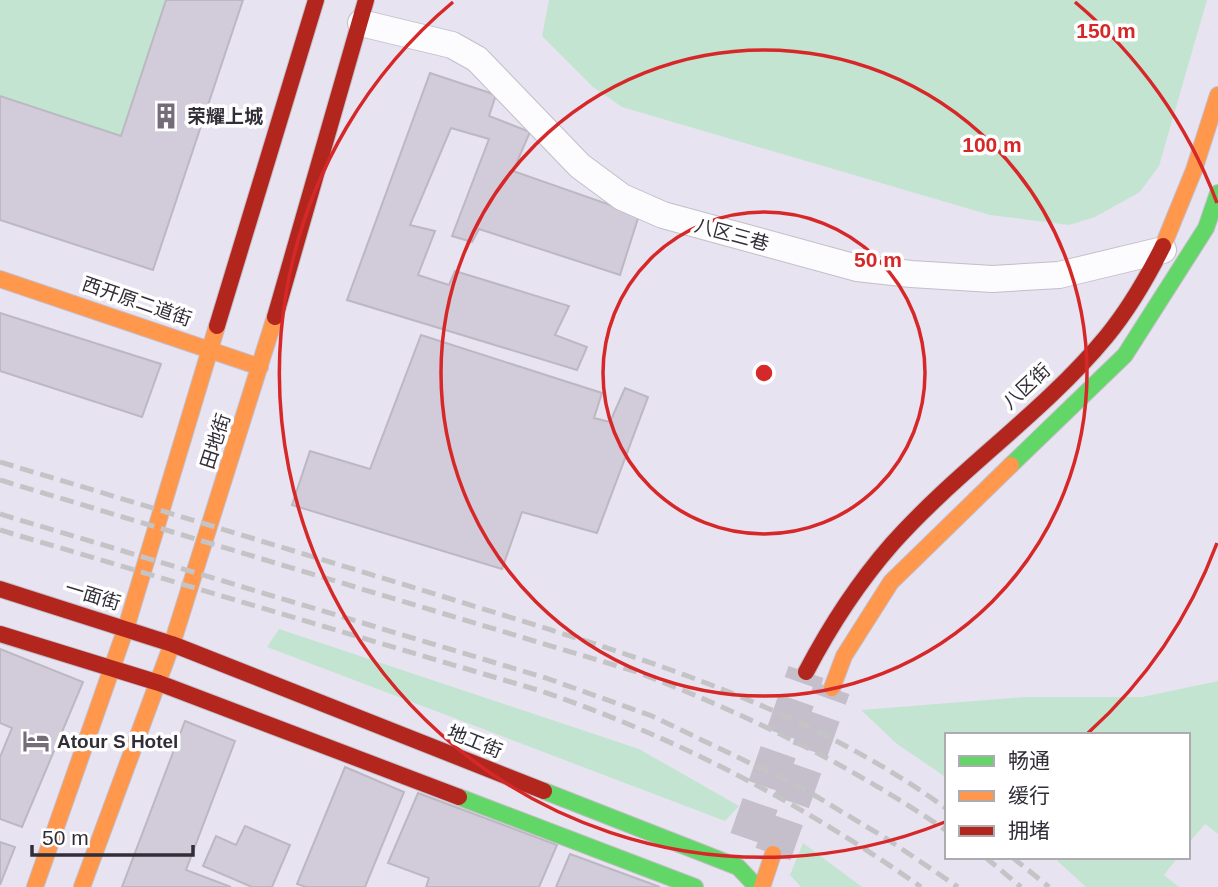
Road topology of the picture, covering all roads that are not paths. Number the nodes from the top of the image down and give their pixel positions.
1 (316, 0) edge
2 (364, 11) edge
3 (1218, 94) edge
4 (1218, 193) edge
5 (1163, 250) junction
6 (0, 279) edge
7 (211, 348) junction
8 (260, 367) junction
9 (0, 589) edge
10 (126, 628) junction
11 (0, 634) edge
12 (173, 643) junction
13 (112, 669) junction
14 (806, 672) tunnel mouth
15 (159, 683) junction
16 (832, 688) tunnel mouth
17 (744, 849) tunnel mouth
18 (773, 854) tunnel mouth
19 (738, 867) junction
20 (35, 887) edge
21 (82, 887) edge
22 (695, 887) edge
23 (730, 887) edge
24 (759, 887) edge

1 - 7 main road, 田地街
2 - 5 street, 八区三巷
2 - 8 main road, 田地街
3 - 5 main road, 八区街
4 - 16 main road
5 - 14 main road, 八区街
6 - 7 main road, 西开原二道街
7 - 8 main road, 西开原二道街
7 - 10 main road, 田地街
8 - 12 main road, 田地街
9 - 10 main road, 一面街
10 - 12 main road, 一面街
10 - 13 main road, 田地街
11 - 13 main road
12 - 15 main road, 田地街
12 - 19 main road, 地工街
13 - 15 main road
13 - 20 main road, 田地街
15 - 21 main road, 田地街
15 - 22 main road
17 - 19 main road
18 - 24 main road
19 - 23 main road
19 - 24 main road, 地工街

